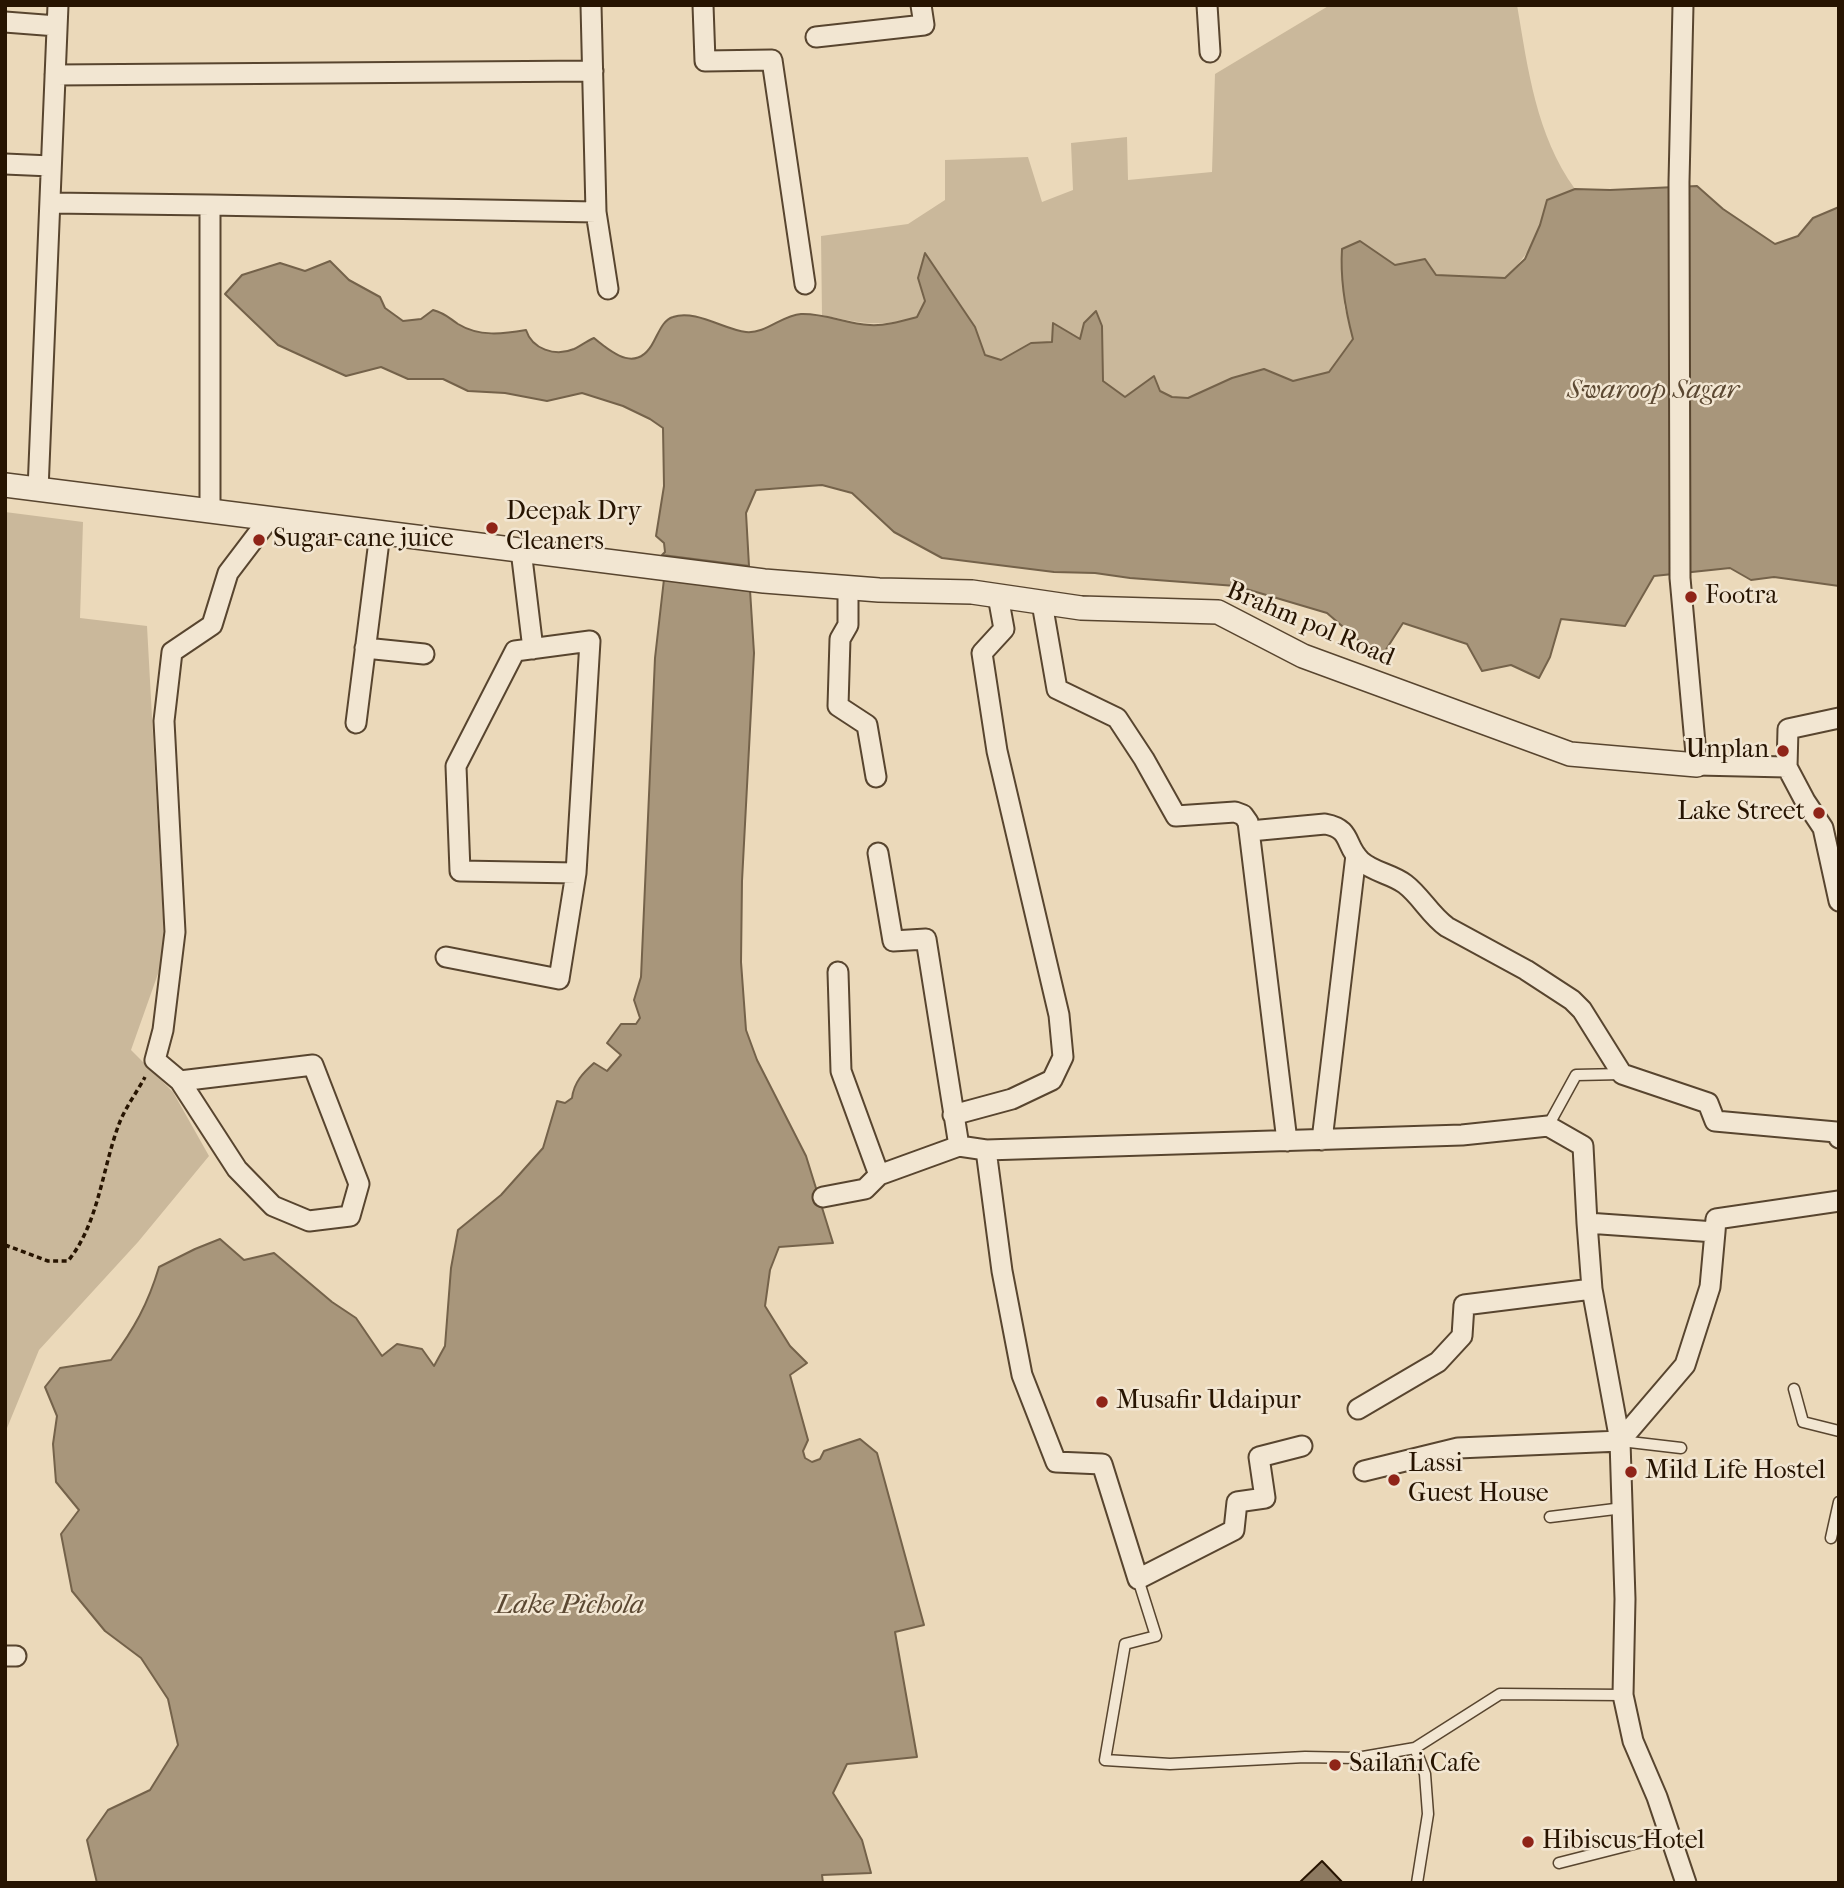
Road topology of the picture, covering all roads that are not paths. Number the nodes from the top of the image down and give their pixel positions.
1 (58, 5) edge
2 (592, 5) edge
3 (703, 5) edge
4 (921, 5) edge
5 (1207, 5) edge
6 (1683, 5) edge
7 (5, 22) edge
8 (57, 26) junction
9 (816, 37) dead end
10 (1210, 52) dead end
11 (593, 71) junction
12 (55, 75) junction
13 (5, 164) edge
14 (51, 166) junction
15 (50, 203) junction
16 (210, 205) junction
17 (596, 212) junction
18 (805, 284) dead end
19 (608, 289) dead end
20 (5, 485) edge
21 (38, 489) junction
22 (210, 511) junction
23 (269, 519) junction
24 (380, 533) junction
25 (521, 550) junction
26 (848, 587) junction
27 (998, 596) junction
28 (1042, 603) junction
29 (365, 648) junction
30 (533, 649) junction
31 (424, 654) dead end
32 (1839, 718) edge
33 (356, 723) dead end
34 (1698, 765) junction
35 (1787, 767) junction
36 (876, 777) dead end
37 (1250, 831) junction
38 (878, 853) dead end
39 (1356, 855) junction
40 (576, 873) junction
41 (1839, 901) edge
42 (446, 957) dead end
43 (838, 972) dead end
44 (1622, 1074) junction
45 (180, 1081) junction
46 (953, 1115) junction
47 (1548, 1126) junction
48 (1839, 1138) edge
49 (1322, 1140) junction
50 (1287, 1141) junction
51 (959, 1146) junction
52 (986, 1150) junction
53 (878, 1175) junction
54 (823, 1197) dead end
55 (1839, 1202) edge
56 (1587, 1223) junction
57 (1715, 1232) junction
58 (1592, 1289) junction
59 (1794, 1389) dead end
60 (1358, 1409) dead end
61 (1839, 1431) edge
62 (1620, 1441) junction
63 (1302, 1446) dead end
64 (1681, 1448) dead end
65 (1364, 1471) dead end
66 (1839, 1502) edge
67 (1623, 1508) junction
68 (1550, 1517) dead end
69 (1831, 1538) dead end
70 (1138, 1579) junction
71 (1623, 1695) junction
72 (1415, 1748) junction
73 (1669, 1835) junction
74 (1559, 1863) dead end
75 (1416, 1883) edge
76 (1686, 1883) edge

1 - 8 street
2 - 11 street
3 - 18 street
4 - 9 street
5 - 10 street
6 - 34 street
7 - 8 street
8 - 12 street
11 - 12 street
11 - 17 street
12 - 14 street
13 - 14 street
14 - 15 street
15 - 16 street
15 - 21 street
16 - 17 street
16 - 22 street
17 - 19 street
20 - 21 street, Brahm pol Road
21 - 22 street, Brahm pol Road
22 - 23 street, Brahm pol Road
23 - 24 street, Brahm pol Road
23 - 45 street
24 - 25 street, Brahm pol Road
24 - 29 street
25 - 26 street, Brahm pol Road
25 - 30 street
26 - 27 street, Brahm pol Road
26 - 36 street
27 - 28 street, Brahm pol Road
27 - 46 street
28 - 34 street, Brahm pol Road
28 - 37 street
29 - 31 street
29 - 33 street
30 - 40 street
30 - 40 street
32 - 35 street
34 - 35 street
35 - 41 street
37 - 39 street
37 - 50 street
38 - 46 street
39 - 44 street
39 - 49 street
40 - 42 street
43 - 53 street
44 - 47 lane
44 - 48 street
45 - 45 street
46 - 51 street
47 - 49 street
47 - 56 street
49 - 50 street
50 - 52 street
51 - 52 street
51 - 53 street
52 - 70 street
53 - 54 street
55 - 57 street
56 - 57 street
56 - 58 street
57 - 62 street
58 - 60 street
58 - 62 street
59 - 61 lane
62 - 64 lane
62 - 65 street
62 - 67 street
63 - 70 street
66 - 69 lane
67 - 68 lane
67 - 71 street
70 - 72 lane
71 - 72 lane
71 - 73 street
72 - 75 lane
73 - 74 lane
73 - 76 street

